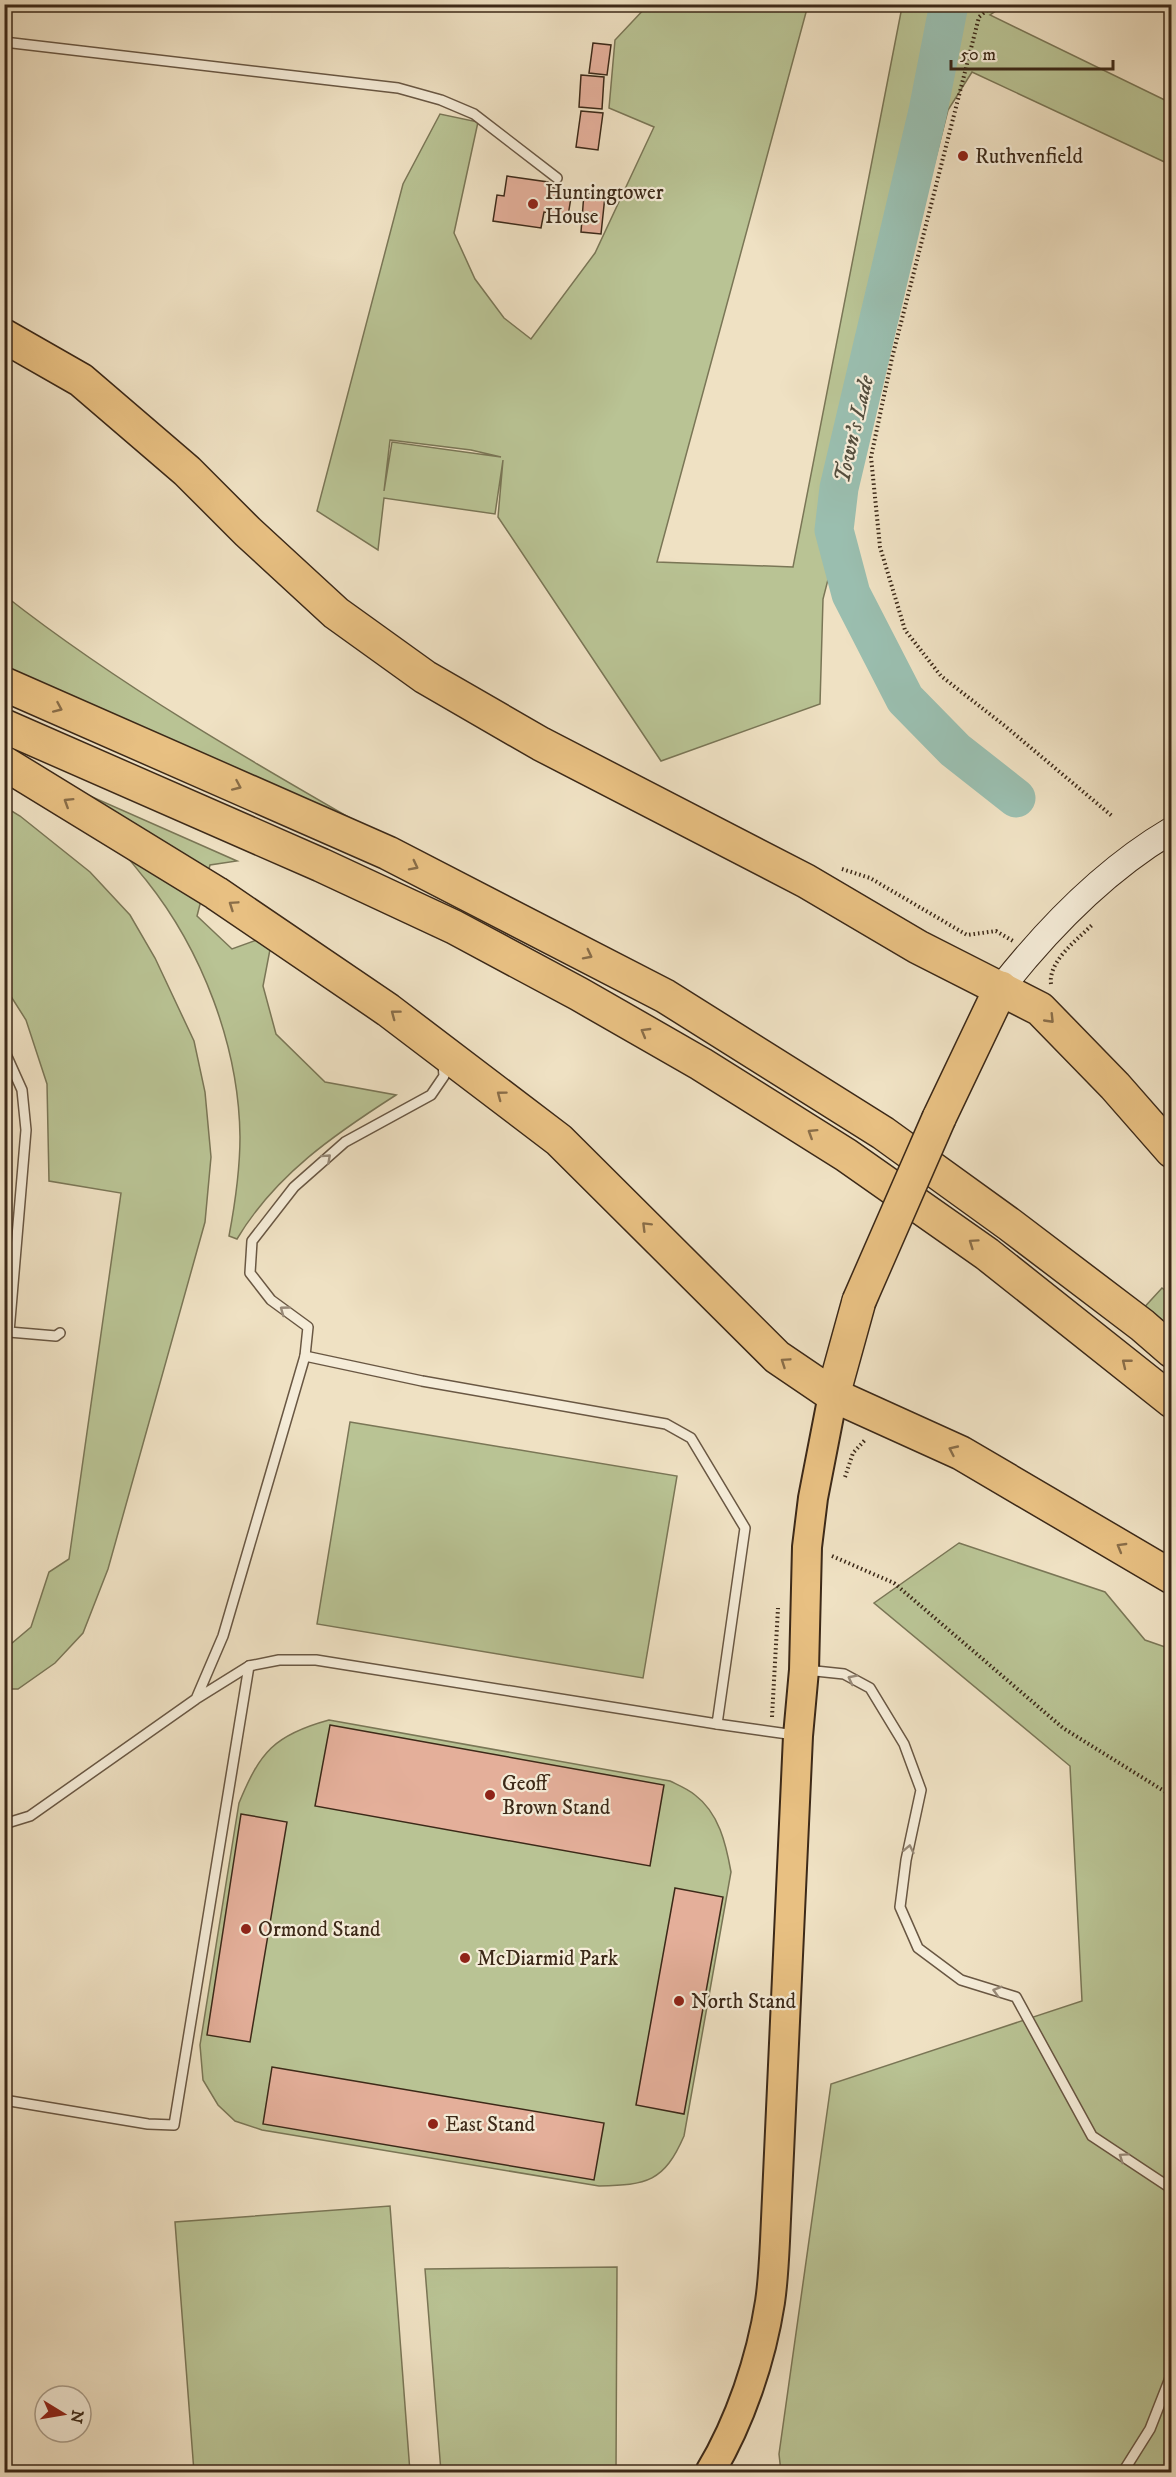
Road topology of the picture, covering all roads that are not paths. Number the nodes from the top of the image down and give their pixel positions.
1 (4, 42) edge
2 (557, 178) dead end
3 (7, 339) edge
4 (4, 684) edge
5 (4, 726) edge
6 (4, 763) edge
7 (1172, 830) edge
8 (1001, 988) junction
9 (4, 1050) edge
10 (441, 1050) junction
11 (1172, 1151) edge
12 (7, 1332) edge
13 (60, 1333) dead end
14 (1172, 1351) edge
15 (305, 1356) junction
16 (833, 1395) junction
17 (1172, 1401) edge
18 (1172, 1577) edge
19 (249, 1666) junction
20 (804, 1670) junction
21 (195, 1699) junction
22 (717, 1724) junction
23 (798, 1736) junction
24 (4, 1824) edge
25 (4, 2100) edge
26 (1172, 2189) edge
27 (1172, 2373) edge
28 (710, 2472) edge
29 (1124, 2472) edge

1 - 2 lane
3 - 8 highway
4 -> 14 highway
17 -> 5 highway
10 -> 6 highway
7 - 8 main road
8 -> 11 highway
8 - 16 highway, bridge
9 - 12 lane
15 -> 10 lane
16 -> 10 highway
12 - 13 lane
15 - 21 lane
15 - 22 lane
18 -> 16 highway
16 - 20 main road
19 - 21 lane
19 - 22 lane
19 - 25 lane
20 - 23 main road
26 -> 20 lane
21 - 24 lane
22 - 23 lane
23 - 28 main road
27 - 29 lane

